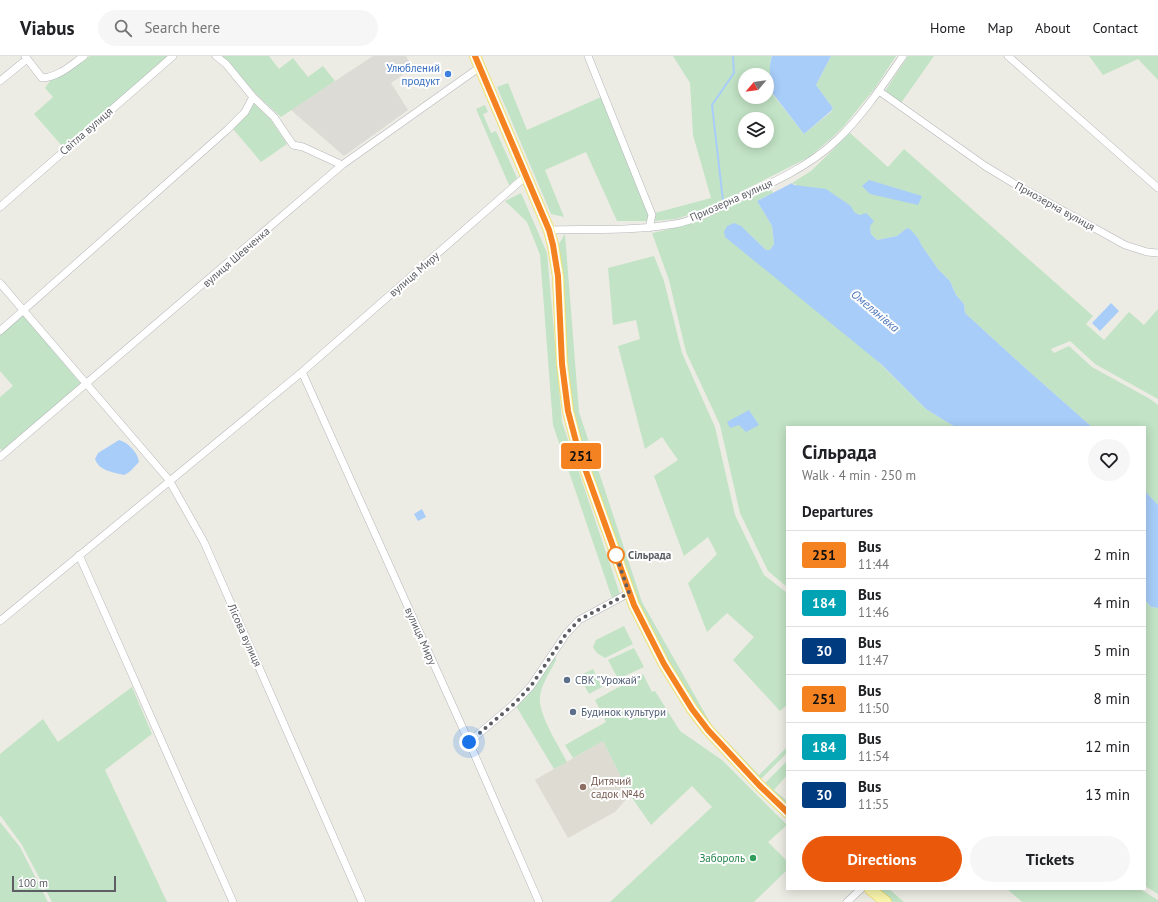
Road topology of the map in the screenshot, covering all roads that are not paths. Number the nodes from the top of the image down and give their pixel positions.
1 (84, 56) edge
2 (173, 56) edge
3 (216, 56) edge
4 (475, 56) edge
5 (588, 56) edge
6 (903, 56) edge
7 (1008, 56) edge
8 (26, 57) edge
9 (480, 67) junction
10 (0, 81) edge
11 (879, 91) junction
12 (253, 97) junction
13 (342, 165) junction
14 (526, 176) junction
15 (1158, 188) edge
16 (0, 207) edge
17 (649, 228) junction
18 (549, 230) junction
19 (1158, 253) edge
20 (0, 283) edge
21 (24, 310) junction
22 (0, 331) edge
23 (302, 372) junction
24 (87, 384) junction
25 (0, 457) edge
26 (170, 480) junction
27 (78, 555) junction
28 (629, 593) junction
29 (0, 621) edge
30 (469, 742) junction
31 (786, 811) edge
32 (859, 890) edge
33 (871, 890) edge
34 (232, 902) edge
35 (362, 902) edge
36 (539, 902) edge
37 (847, 902) edge
38 (886, 902) edge

1 - 8 street
2 - 16 street, Світла вулиця
3 - 12 street
4 - 9 main road
5 - 17 street
6 - 11 street, Приозерна вулиця
7 - 15 street
8 - 10 street
9 - 13 street, вулиця Шевченка
9 - 14 main road
11 - 17 street, Приозерна вулиця
11 - 19 street, Приозерна вулиця
12 - 13 street
12 - 21 street
13 - 24 street, вулиця Шевченка
14 - 18 main road
14 - 23 street, вулиця Миру
17 - 18 street, Приозерна вулиця
18 - 28 main road
20 - 21 street, Лісова вулиця
21 - 22 street
21 - 24 street, Лісова вулиця
23 - 26 street, вулиця Миру
23 - 30 street, вулиця Миру
24 - 25 street, вулиця Шевченка
24 - 26 street, Лісова вулиця
26 - 27 street
26 - 35 street, Лісова вулиця
27 - 29 street
27 - 34 street
28 - 30 street
28 - 31 main road
30 - 36 street, вулиця Миру
32 - 37 street
33 - 38 main road

